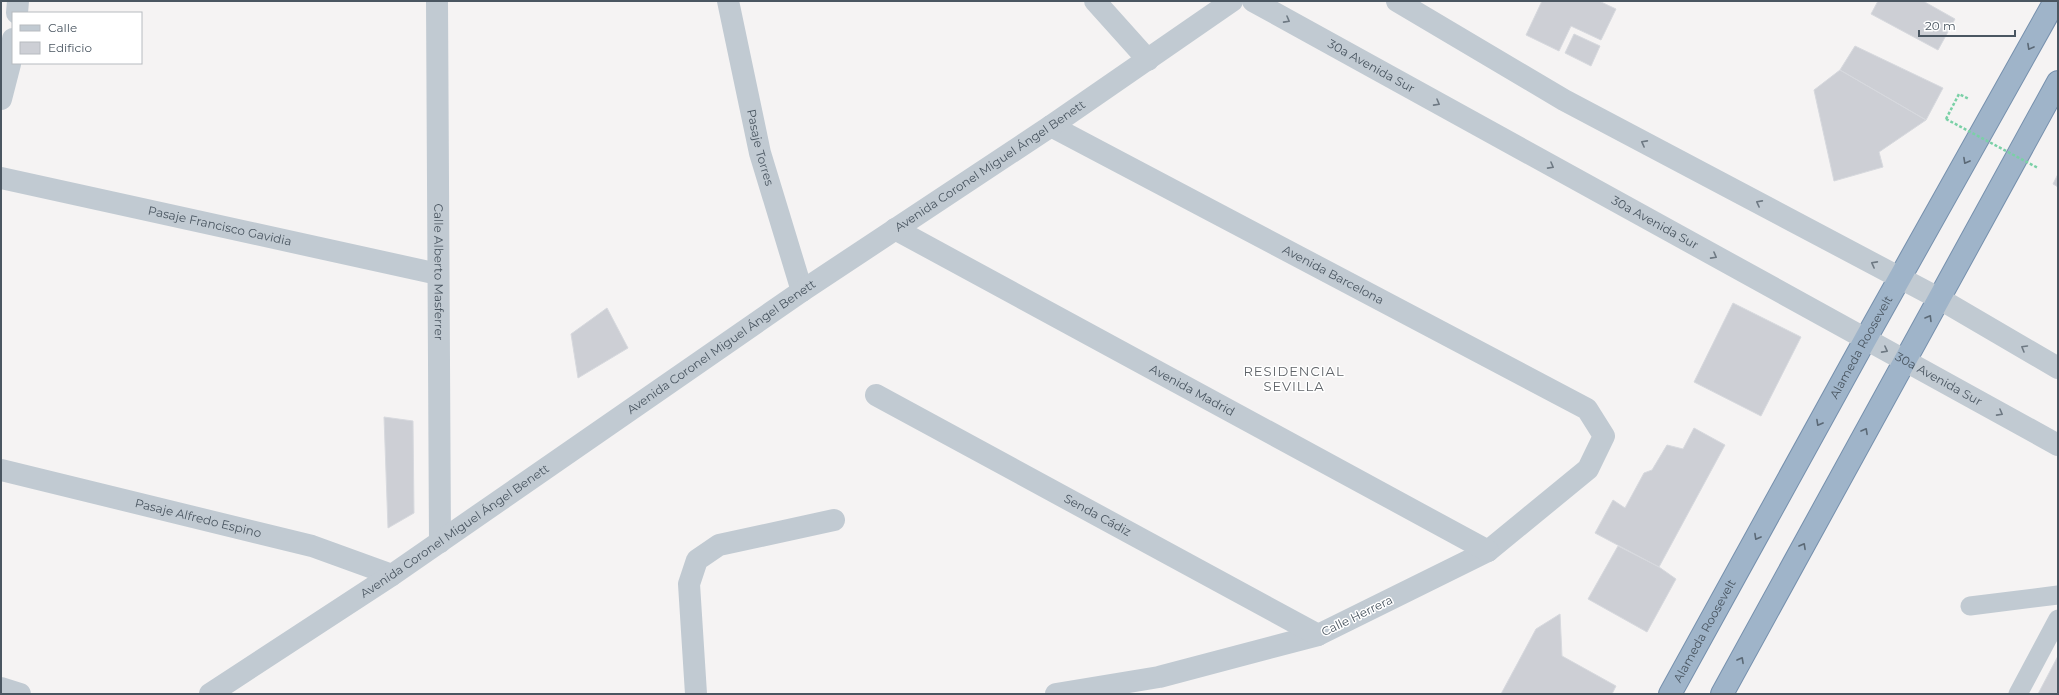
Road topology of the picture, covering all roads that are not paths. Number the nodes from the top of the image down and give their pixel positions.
1 (18, 1) edge
2 (437, 1) edge
3 (728, 1) edge
4 (1095, 1) edge
5 (1232, 1) edge
6 (1253, 1) edge
7 (1397, 1) edge
8 (2056, 1) edge
9 (17, 12) edge
10 (12, 48) edge
11 (1148, 60) junction
12 (2058, 82) edge
13 (1, 99) edge
14 (1051, 126) junction
15 (1, 178) edge
16 (895, 229) junction
17 (438, 274) junction
18 (1901, 278) junction
19 (802, 291) junction
20 (1940, 299) junction
21 (1865, 340) junction
22 (1904, 360) junction
23 (2058, 368) edge
24 (876, 395) dead end
25 (1604, 436) joint
26 (2058, 445) edge
27 (1, 470) edge
28 (834, 520) dead end
29 (440, 542) junction
30 (1488, 551) junction
31 (392, 575) junction
32 (2058, 596) edge
33 (1970, 606) dead end
34 (2058, 619) edge
35 (1318, 635) junction
36 (1, 688) edge
37 (20, 694) edge
38 (210, 694) edge
39 (696, 694) edge
40 (1056, 694) edge
41 (1670, 694) edge
42 (1722, 694) edge
43 (2018, 694) edge

1 - 9 street
2 - 17 street, Calle Alberto Masferrer
3 - 19 street, Pasaje Torres
4 - 11 street
5 - 11 street, Avenida Coronel Miguel Ángel Benett
6 -> 21 street, 30a Avenida Sur
18 -> 7 street
8 -> 18 highway, Alameda Roosevelt
10 - 13 street
11 - 14 street, Avenida Coronel Miguel Ángel Benett
12 - 20 highway
14 - 16 street, Avenida Coronel Miguel Ángel Benett
14 - 25 street, Avenida Barcelona
15 - 17 street, Pasaje Francisco Gavidia
16 - 19 street, Avenida Coronel Miguel Ángel Benett
16 - 30 street, Avenida Madrid
17 - 29 street, Calle Alberto Masferrer
18 - 20 street
18 - 21 highway, Alameda Roosevelt
19 - 29 street, Avenida Coronel Miguel Ángel Benett
22 -> 20 highway
23 -> 20 street
21 -> 22 street, 30a Avenida Sur
21 -> 41 highway, Alameda Roosevelt
22 -> 26 street, 30a Avenida Sur
42 -> 22 highway
24 - 35 street, Senda Cádiz
25 - 30 street, Calle Herrera
27 - 31 street, Pasaje Alfredo Espino
28 - 39 street
29 - 31 street, Avenida Coronel Miguel Ángel Benett
30 - 35 street, Calle Herrera
31 - 38 street, Avenida Coronel Miguel Ángel Benett
32 - 33 lane
34 - 43 lane
35 - 40 street, Calle Herrera
36 - 37 street

